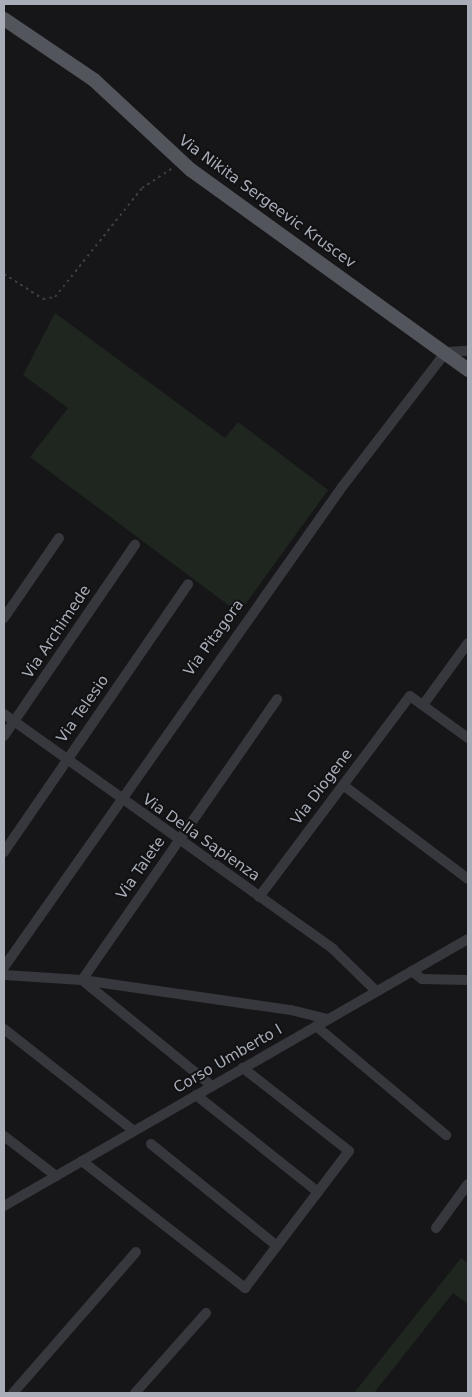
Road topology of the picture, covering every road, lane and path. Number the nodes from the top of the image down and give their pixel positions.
1 (4, 19) edge
2 (182, 163) junction
3 (4, 274) edge
4 (468, 351) edge
5 (446, 352) junction
6 (468, 370) edge
7 (59, 538) dead end
8 (135, 545) dead end
9 (188, 584) dead end
10 (4, 618) edge
11 (468, 643) edge
12 (277, 699) dead end
13 (423, 705) junction
14 (4, 714) edge
15 (14, 721) junction
16 (4, 736) edge
17 (468, 738) edge
18 (67, 759) junction
19 (343, 785) junction
20 (119, 798) junction
21 (178, 840) junction
22 (4, 852) edge
23 (468, 879) edge
24 (259, 897) junction
25 (468, 939) edge
26 (4, 967) edge
27 (412, 971) junction
28 (4, 975) edge
29 (82, 980) junction
30 (468, 980) edge
31 (376, 991) junction
32 (327, 1020) junction
33 (316, 1026) junction
34 (4, 1029) edge
35 (243, 1068) junction
36 (212, 1086) junction
37 (196, 1095) junction
38 (134, 1131) junction
39 (446, 1135) dead end
40 (4, 1136) edge
41 (151, 1144) dead end
42 (82, 1161) junction
43 (56, 1176) junction
44 (468, 1184) edge
45 (318, 1192) junction
46 (4, 1206) edge
47 (436, 1228) dead end
48 (277, 1246) junction
49 (136, 1252) dead end
50 (206, 1313) dead end
51 (13, 1393) edge
52 (136, 1393) edge

1 - 2 main road, Via Nikita Sergeevic Kruscev
2 - 3 path
2 - 5 main road, Via Nikita Sergeevic Kruscev
4 - 5 street
5 - 6 main road, Via Nikita Sergeevic Kruscev
5 - 20 street, Via Pitagora
7 - 10 street
8 - 15 street, Via Archimede
9 - 18 street, Via Telesio
11 - 13 street
12 - 21 street, Via Talete
13 - 17 street
13 - 19 street, Via Diogene
14 - 15 street, Via Della Sapienza
15 - 16 street, Via Archimede
15 - 18 street, Via Della Sapienza
18 - 20 street, Via Della Sapienza
18 - 22 street, Via Telesio
19 - 23 street
19 - 24 street, Via Diogene
20 - 21 street, Via Della Sapienza
20 - 26 street, Via Pitagora
21 - 24 street, Via Della Sapienza
21 - 29 street, Via Talete
24 - 31 street, Via Della Sapienza
25 - 27 street, Corso Umberto I
27 - 30 street
27 - 31 street, Corso Umberto I
28 - 29 street
29 - 32 street
29 - 36 street
31 - 32 street, Corso Umberto I
32 - 33 street, Corso Umberto I
33 - 35 street, Corso Umberto I
33 - 39 street
34 - 38 street
35 - 36 street, Corso Umberto I
35 - 45 street
36 - 37 street, Corso Umberto I
37 - 38 street, Corso Umberto I
37 - 45 street
38 - 42 street, Corso Umberto I
40 - 43 street
41 - 48 street
42 - 43 street, Corso Umberto I
42 - 48 street
43 - 46 street, Corso Umberto I
44 - 47 street
45 - 48 street
49 - 51 street
50 - 52 street

